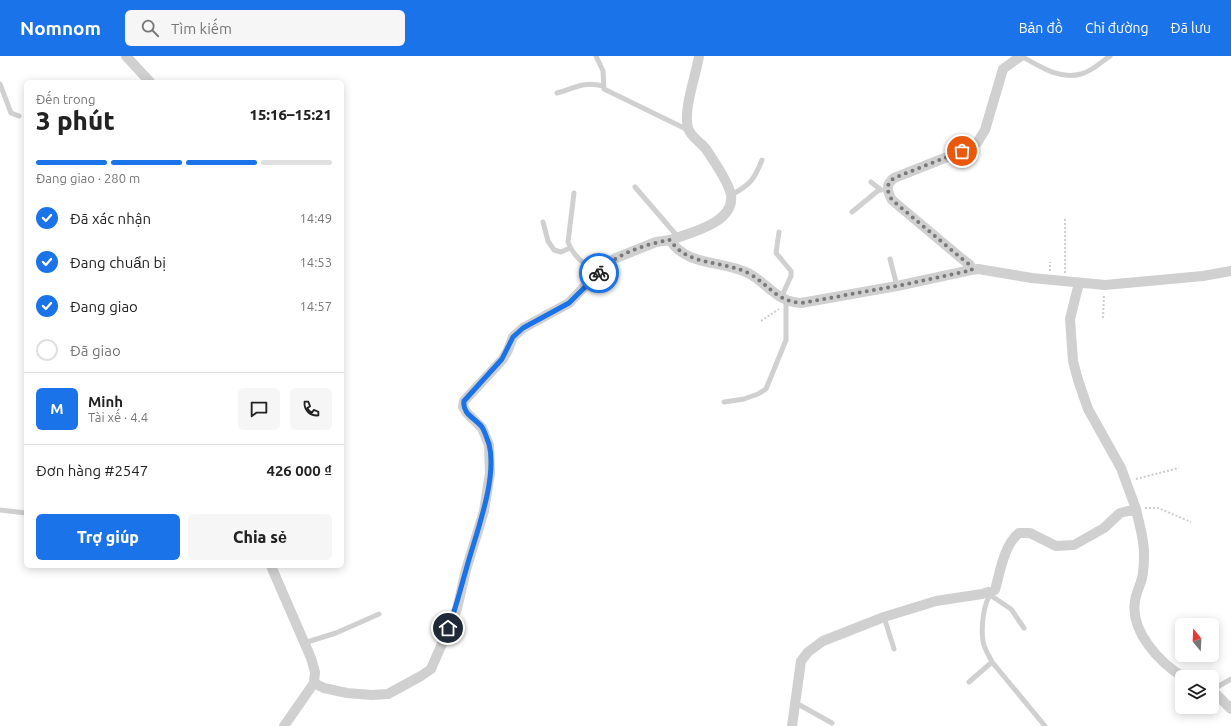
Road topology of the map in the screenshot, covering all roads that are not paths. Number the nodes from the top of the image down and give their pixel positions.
1 (126, 56) edge
2 (596, 56) edge
3 (699, 56) edge
4 (1021, 56) edge
5 (1110, 56) edge
6 (148, 80) edge
7 (0, 84) edge
8 (603, 86) junction
9 (557, 93) dead end
10 (19, 116) dead end
11 (688, 130) junction
12 (762, 160) dead end
13 (871, 182) dead end
14 (634, 186) dead end
15 (884, 191) junction
16 (574, 193) dead end
17 (731, 195) junction
18 (852, 212) dead end
19 (543, 222) dead end
20 (779, 232) dead end
21 (674, 238) junction
22 (570, 248) junction
23 (890, 258) dead end
24 (972, 270) junction
25 (1231, 271) edge
26 (599, 272) junction
27 (1079, 282) junction
28 (897, 286) junction
29 (784, 302) junction
30 (724, 402) dead end
31 (1136, 509) junction
32 (0, 510) edge
33 (24, 513) edge
34 (272, 568) edge
35 (992, 592) junction
36 (379, 614) dead end
37 (884, 617) junction
38 (1024, 628) dead end
39 (304, 643) junction
40 (894, 649) dead end
41 (992, 662) junction
42 (1175, 671) edge
43 (1231, 679) edge
44 (969, 682) dead end
45 (314, 683) junction
46 (1219, 686) edge
47 (1219, 697) edge
48 (796, 703) junction
49 (1231, 709) edge
50 (832, 723) dead end
51 (284, 726) edge
52 (792, 726) edge
53 (1045, 726) edge

1 - 6 street
2 - 8 lane
3 - 11 street
4 - 5 lane
4 - 15 street
7 - 10 lane
8 - 9 lane
8 - 11 lane
11 - 17 street
12 - 17 lane
13 - 15 lane
14 - 21 lane
15 - 18 lane
15 - 24 street
16 - 22 lane
17 - 21 street
19 - 22 lane
20 - 29 lane
21 - 26 street
21 - 29 street
22 - 26 lane
23 - 28 lane
24 - 27 street
24 - 28 street
25 - 27 street
26 - 45 street
27 - 31 street
28 - 29 street
29 - 30 lane
31 - 35 street
31 - 42 street
32 - 33 lane
34 - 39 street
35 - 37 street
35 - 38 lane
35 - 41 lane
36 - 39 lane
37 - 40 lane
37 - 48 street
39 - 45 street
41 - 44 lane
41 - 53 lane
43 - 46 lane
45 - 51 street
47 - 49 street
48 - 50 lane
48 - 52 street

